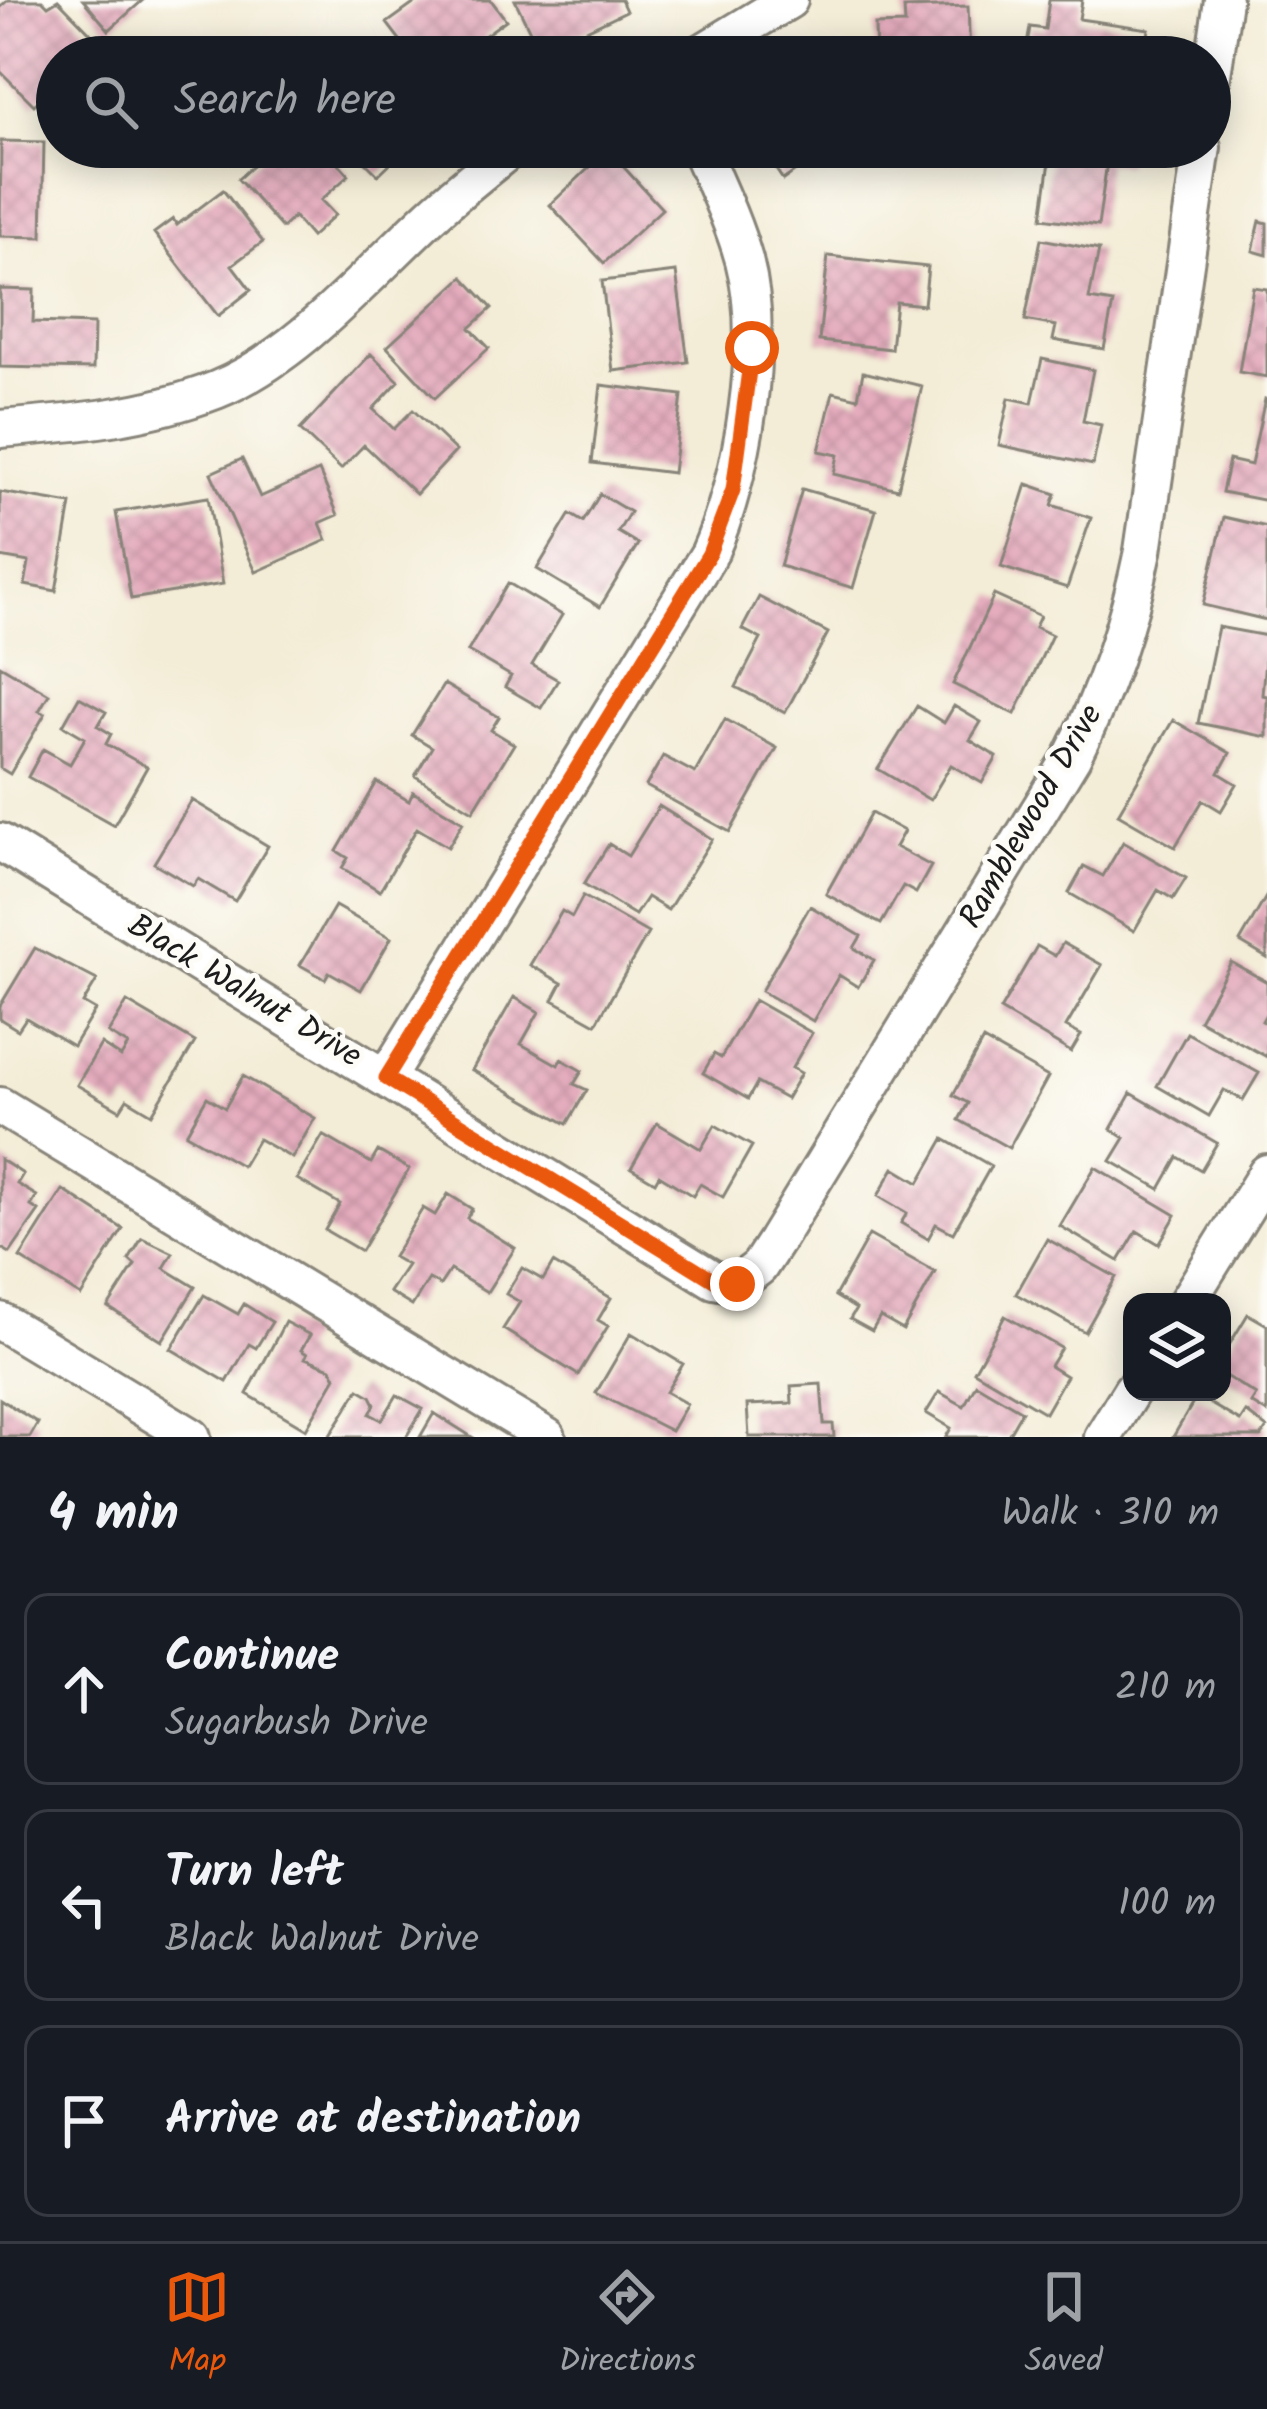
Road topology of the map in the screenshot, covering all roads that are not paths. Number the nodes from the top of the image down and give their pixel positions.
1 (789, 0) edge
2 (1223, 0) edge
3 (730, 36) edge
4 (1218, 36) edge
5 (488, 168) edge
6 (708, 168) edge
7 (1199, 168) edge
8 (0, 429) edge
9 (0, 842) edge
10 (386, 1078) junction
11 (0, 1106) edge
12 (1267, 1173) edge
13 (737, 1284) joint
14 (1192, 1293) edge
15 (0, 1322) edge
16 (1125, 1401) edge
17 (192, 1437) edge
18 (548, 1437) edge
19 (1103, 1437) edge

1 - 3 street
2 - 4 street
5 - 8 street
6 - 10 street
7 - 13 street, Ramblewood Drive
9 - 10 street, Black Walnut Drive
10 - 13 street, Black Walnut Drive
11 - 18 street
12 - 14 street
15 - 17 street
16 - 19 street

